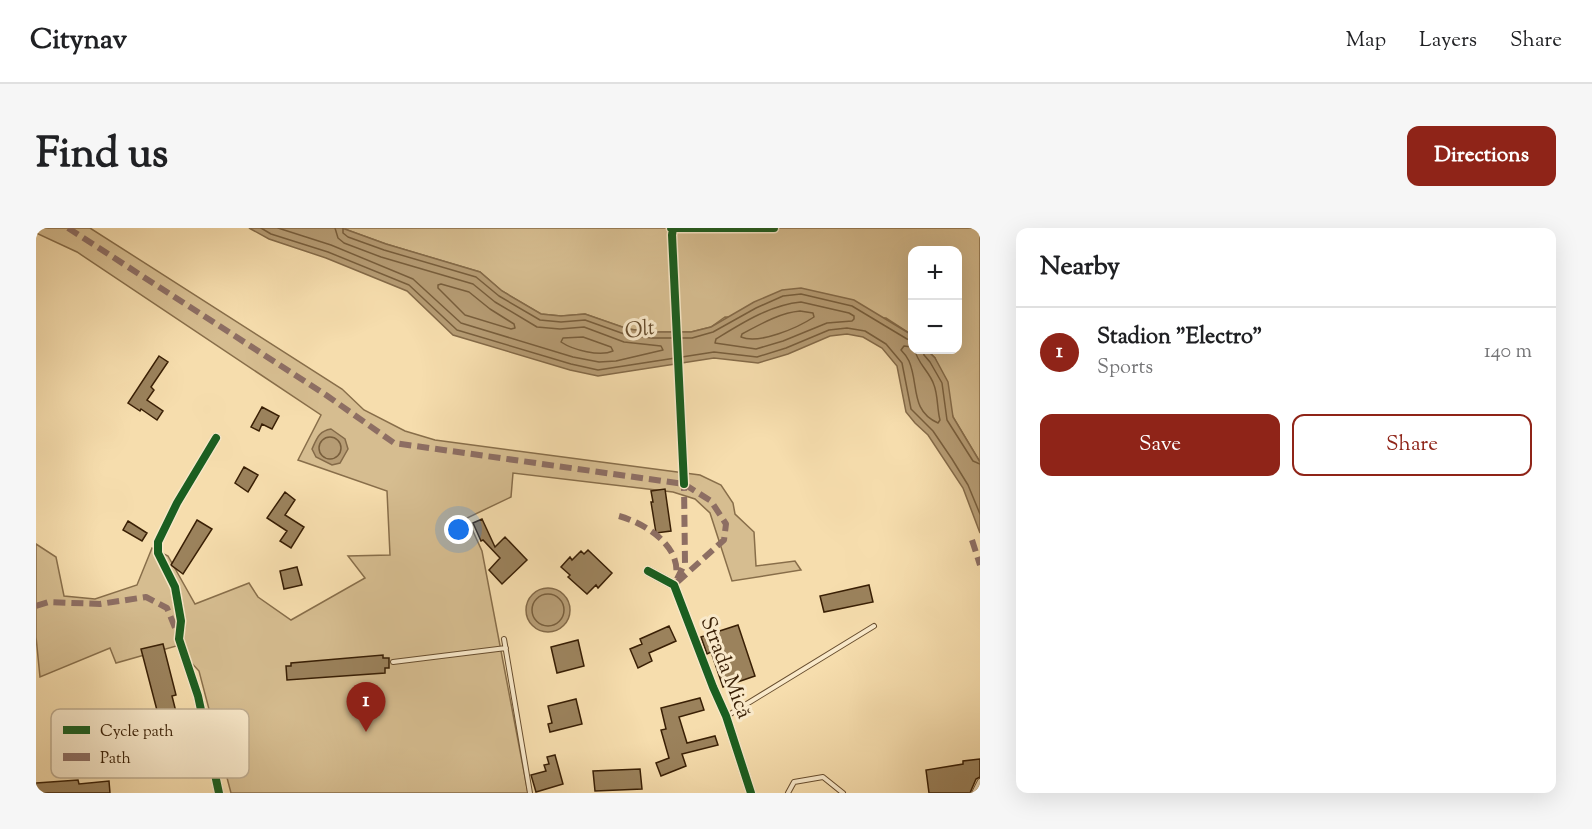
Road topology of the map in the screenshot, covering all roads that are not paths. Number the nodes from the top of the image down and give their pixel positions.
1 (216, 438) dead end
2 (648, 571) dead end
3 (874, 626) dead end
4 (504, 639) dead end
5 (506, 648) junction
6 (393, 662) dead end
7 (201, 709) edge
8 (726, 716) junction
9 (216, 778) edge
10 (980, 781) edge
11 (219, 793) edge
12 (530, 793) edge
13 (751, 793) edge
14 (788, 793) edge
15 (843, 793) edge
16 (974, 793) edge

1 - 7 street
2 - 8 street, Strada Mică
3 - 8 lane
4 - 5 lane
5 - 6 lane
5 - 12 lane
8 - 13 street, Strada Mică
9 - 11 street
10 - 16 lane
14 - 15 lane

